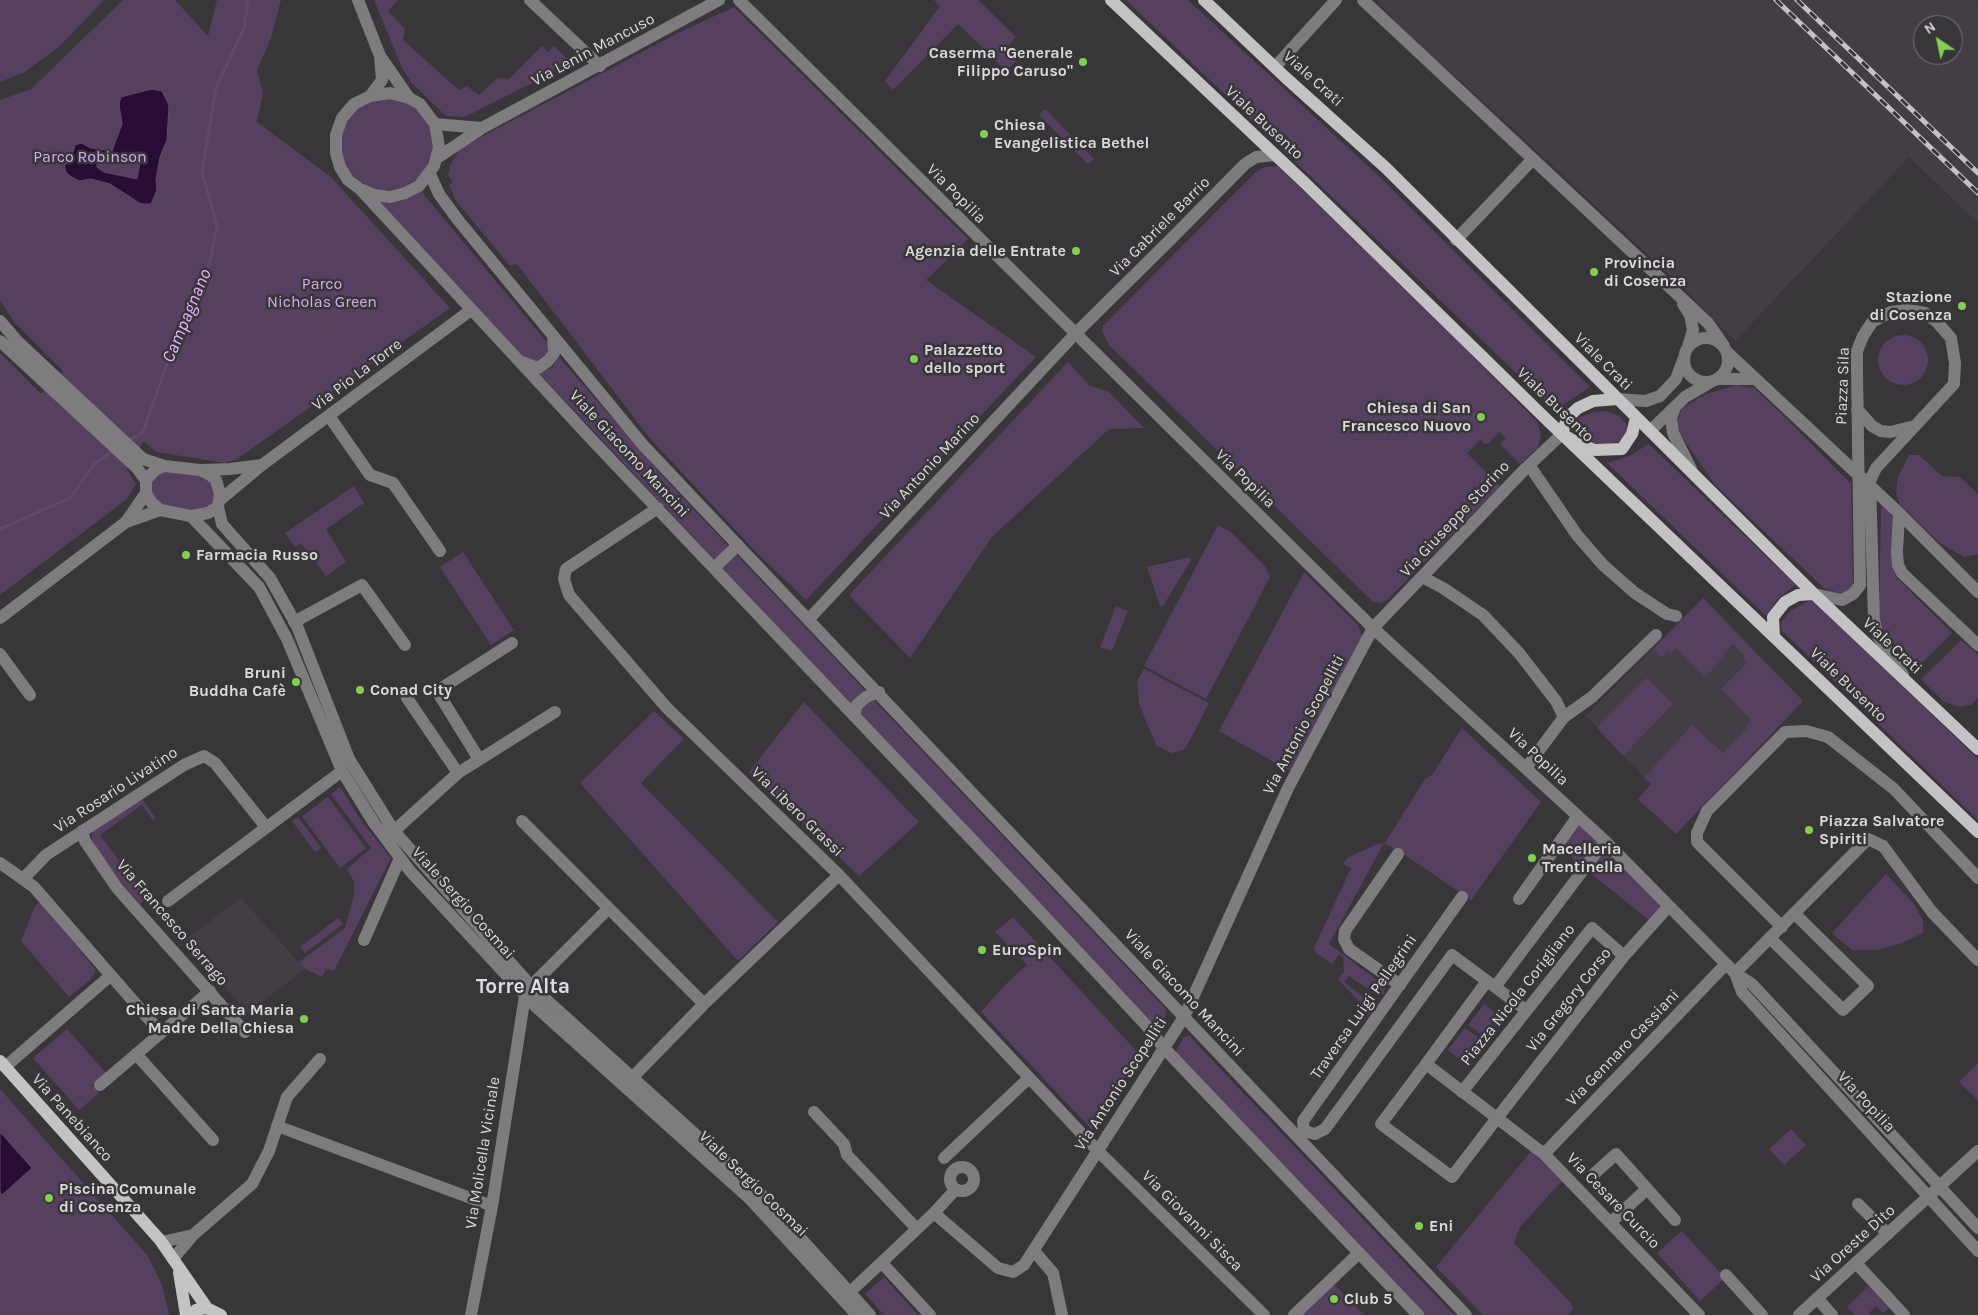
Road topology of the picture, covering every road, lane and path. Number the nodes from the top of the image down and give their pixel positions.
1 (358, 0) edge
2 (718, 0) edge
3 (1111, 0) edge
4 (1204, 0) edge
5 (1363, 0) edge
6 (532, 1) edge
7 (747, 3) edge
8 (1328, 5) edge
9 (380, 56) junction
10 (600, 66) junction
11 (1275, 67) junction
12 (370, 96) junction
13 (409, 98) junction
14 (435, 124) junction
15 (482, 128) junction
16 (1275, 155) junction
17 (437, 158) junction
18 (1532, 160) junction
19 (430, 174) junction
20 (360, 189) junction
21 (1456, 240) junction
22 (1678, 296) junction
23 (471, 310) junction
24 (0, 321) edge
25 (1075, 334) junction
26 (553, 336) junction
27 (0, 340) edge
28 (14, 346) junction
29 (1726, 349) junction
30 (1686, 352) junction
31 (521, 362) junction
32 (1756, 379) junction
33 (1715, 380) junction
34 (1617, 399) junction
35 (1677, 404) junction
36 (1857, 409) junction
37 (329, 416) junction
38 (1636, 418) junction
39 (1915, 426) junction
40 (1650, 431) junction
41 (1562, 434) junction
42 (1622, 449) junction
43 (140, 463) junction
44 (262, 465) junction
45 (1529, 465) junction
46 (165, 466) junction
47 (200, 470) junction
48 (1696, 478) junction
49 (146, 480) junction
50 (146, 493) junction
51 (219, 504) junction
52 (658, 508) junction
53 (160, 510) junction
54 (1899, 513) junction
55 (191, 516) junction
56 (126, 522) junction
57 (738, 545) junction
58 (440, 551) dead end
59 (714, 568) junction
60 (1422, 577) junction
61 (1978, 592) edge
62 (1814, 594) junction
63 (1676, 616) dead end
64 (0, 618) edge
65 (809, 619) junction
66 (294, 622) junction
67 (1373, 628) junction
68 (1656, 635) dead end
69 (1774, 637) junction
70 (512, 643) dead end
71 (1978, 645) edge
72 (405, 646) dead end
73 (0, 654) edge
74 (1909, 684) junction
75 (879, 692) junction
76 (30, 694) dead end
77 (407, 698) dead end
78 (555, 712) dead end
79 (854, 716) junction
80 (1564, 717) junction
81 (1978, 749) edge
82 (479, 759) junction
83 (1526, 768) junction
84 (342, 771) junction
85 (458, 773) junction
86 (1578, 816) junction
87 (522, 821) dead end
88 (266, 827) junction
89 (82, 831) junction
90 (394, 831) junction
91 (1978, 832) edge
92 (1605, 841) junction
93 (1398, 854) dead end
94 (400, 858) junction
95 (0, 863) edge
96 (839, 875) junction
97 (1978, 878) edge
98 (24, 879) junction
99 (1462, 897) dead end
100 (1519, 899) dead end
101 (168, 902) dead end
102 (1669, 906) junction
103 (608, 909) junction
104 (1795, 914) junction
105 (1782, 928) junction
106 (1771, 939) junction
107 (364, 940) dead end
108 (1624, 956) junction
109 (1978, 960) edge
110 (1730, 968) junction
111 (110, 976) junction
112 (1491, 984) junction
113 (1400, 985) junction
114 (210, 991) junction
115 (528, 991) junction
116 (704, 1004) junction
117 (1526, 1010) junction
118 (1184, 1017) junction
119 (161, 1032) junction
120 (245, 1032) dead end
121 (1164, 1048) junction
122 (136, 1054) junction
123 (320, 1059) dead end
124 (3, 1064) edge
125 (1426, 1064) junction
126 (1029, 1078) junction
127 (628, 1082) junction
128 (100, 1085) dead end
129 (1462, 1092) junction
130 (814, 1112) dead end
131 (1497, 1118) junction
132 (277, 1126) junction
133 (1301, 1134) junction
134 (213, 1140) dead end
135 (1098, 1151) junction
136 (1978, 1151) edge
137 (1544, 1154) junction
138 (944, 1158) dead end
139 (1595, 1173) dead end
140 (1942, 1186) junction
141 (1647, 1189) junction
142 (955, 1190) dead end
143 (1930, 1197) junction
144 (1858, 1204) dead end
145 (492, 1206) junction
146 (934, 1213) junction
147 (1675, 1220) dead end
148 (1611, 1222) junction
149 (1978, 1228) edge
150 (917, 1229) junction
151 (1888, 1234) junction
152 (193, 1235) junction
153 (162, 1242) junction
154 (1034, 1251) junction
155 (1978, 1252) edge
156 (1359, 1253) junction
157 (176, 1262) junction
158 (882, 1262) junction
159 (1856, 1263) junction
160 (1726, 1275) dead end
161 (849, 1292) junction
162 (1817, 1298) junction
163 (208, 1308) junction
164 (188, 1315) edge
165 (221, 1315) edge
166 (471, 1315) edge
167 (857, 1315) edge
168 (870, 1315) edge
169 (930, 1315) edge
170 (1062, 1315) edge
171 (1264, 1315) edge
172 (1294, 1315) edge
173 (1418, 1315) edge
174 (1466, 1315) edge
175 (1699, 1315) edge
176 (1762, 1315) edge
177 (1798, 1315) edge
178 (1832, 1315) edge
179 (1904, 1315) edge

1 - 9 street
2 - 10 street, Via Lenin Mancuso
3 - 16 main road, Viale Busento
4 - 11 main road, Viale Crati
5 - 18 street
6 - 10 street
7 - 25 street, Via Popilia
8 - 11 street
9 - 12 street
9 - 13 street
10 - 15 street, Via Lenin Mancuso
11 - 21 main road, Viale Crati
12 - 13 street, Viale Giacomo Mancini
12 - 20 street, Viale Giacomo Mancini
13 - 14 street
14 - 15 street
14 - 17 street, Viale Giacomo Mancini
15 - 17 street, Via Lenin Mancuso
16 - 25 street, Via Gabriele Barrio
16 - 41 main road, Viale Busento
17 - 19 street, Viale Giacomo Mancini
18 - 21 street
18 - 22 street
19 - 20 street, Viale Giacomo Mancini
19 - 26 street, Viale Giacomo Mancini
20 - 23 street, Viale Giacomo Mancini
21 - 34 main road, Viale Crati
22 - 29 street
22 - 30 street
23 - 31 street, Viale Giacomo Mancini
23 - 37 street, Via Pio La Torre
24 - 28 street
25 - 65 street, Via Antonio Marino
25 - 67 street, Via Popilia
26 - 31 street
26 - 57 street, Viale Giacomo Mancini
27 - 28 street
28 - 43 street
29 - 30 street
29 - 32 street
29 - 33 street
30 - 33 street
30 - 34 street
31 - 52 street, Viale Giacomo Mancini
32 - 33 street
32 - 54 street
33 - 35 street
34 - 38 main road, Viale Crati
34 - 41 main road
35 - 40 street
35 - 48 street
36 - 39 street
36 - 39 street, Piazza Sila
36 - 62 street, Piazza Sila
37 - 44 street, Via Pio La Torre
37 - 58 street
38 - 40 main road, Viale Crati
38 - 42 main road
39 - 74 street, Piazza Sila
40 - 42 main road
40 - 48 main road, Viale Crati
41 - 42 main road
41 - 45 street, Via Giuseppe Storino
41 - 69 main road, Viale Busento
43 - 46 street
43 - 49 street
44 - 47 street, Via Pio La Torre
44 - 51 street, Via Pio La Torre
45 - 60 street, Via Giuseppe Storino
45 - 63 street
46 - 47 street
46 - 49 street
47 - 51 street
48 - 62 main road, Viale Crati
49 - 50 street
50 - 53 street
50 - 56 street
51 - 55 street
51 - 66 street, Viale Sergio Cosmai
52 - 59 street, Viale Giacomo Mancini
52 - 96 street, Via Libero Grassi
53 - 55 street
53 - 56 street
54 - 61 street
54 - 71 street
55 - 84 street, Viale Sergio Cosmai
56 - 64 street
57 - 59 street
57 - 65 street, Viale Giacomo Mancini
59 - 79 street, Viale Giacomo Mancini
60 - 67 street, Via Giuseppe Storino
60 - 80 street
62 - 69 main road
62 - 74 main road, Viale Crati
65 - 75 street, Viale Giacomo Mancini
66 - 72 street
66 - 90 street, Viale Sergio Cosmai
67 - 83 street, Via Popilia
67 - 118 street, Via Antonio Scopelliti
68 - 80 street
69 - 91 main road, Viale Busento
70 - 82 street
73 - 76 street
74 - 81 main road, Viale Crati
75 - 79 street
75 - 118 street, Viale Giacomo Mancini
77 - 85 street
78 - 82 street
79 - 121 street, Viale Giacomo Mancini
80 - 83 street
82 - 85 street
83 - 86 street, Via Popilia
84 - 88 street
84 - 94 street, Viale Sergio Cosmai
85 - 90 street
86 - 92 street, Via Popilia
86 - 100 street
87 - 103 street
88 - 89 street, Via Rosario Livatino
88 - 101 street
89 - 98 street, Via Rosario Livatino
89 - 114 street, Via Francesco Serrago
90 - 115 street, Viale Sergio Cosmai
92 - 102 street, Via Popilia
92 - 112 street, Piazza Nicola Corigliano
93 - 113 street
94 - 107 street
94 - 115 street, Viale Sergio Cosmai
95 - 98 street
96 - 116 street
96 - 126 street, Via Libero Grassi
97 - 105 street
98 - 111 street
99 - 113 street, Traversa Luigi Pellegrini
102 - 108 street, Via Gregory Corso
102 - 110 street, Via Popilia
103 - 115 street
103 - 116 street
104 - 105 street
104 - 106 street
104 - 109 street
105 - 106 street
106 - 110 street
108 - 117 street, Piazza Nicola Corigliano
108 - 131 street, Via Gregory Corso
110 - 137 street, Via Gennaro Cassiani
110 - 140 street, Via Popilia
110 - 143 street, Via Popilia
111 - 119 street
111 - 124 street
112 - 117 street
112 - 125 street, Piazza Nicola Corigliano
112 - 133 street
113 - 133 street, Traversa Luigi Pellegrini
114 - 119 street
114 - 120 street, Via Francesco Serrago
115 - 127 street, Viale Sergio Cosmai
115 - 145 street, Via Molicella Vicinale
116 - 127 street
117 - 129 street, Piazza Nicola Corigliano
118 - 121 street, Via Antonio Scopelliti
118 - 133 street, Viale Giacomo Mancini
119 - 122 street
121 - 135 street, Via Antonio Scopelliti
121 - 156 street, Viale Giacomo Mancini
122 - 128 street
122 - 134 street
123 - 132 street
124 - 153 main road, Via Panebianco
125 - 129 street, Piazza Nicola Corigliano
125 - 131 street, Piazza Nicola Corigliano
126 - 135 street, Via Libero Grassi
126 - 138 street
127 - 161 street, Viale Sergio Cosmai
127 - 167 street, Viale Sergio Cosmai
129 - 131 street, Piazza Nicola Corigliano
130 - 150 street
131 - 137 street, Via Cesare Curcio
132 - 145 street
132 - 152 street
133 - 174 street, Viale Giacomo Mancini
135 - 154 street, Via Antonio Scopelliti
135 - 171 street, Via Giovanni Sisca
136 - 140 street, Via Oreste Dito
137 - 148 street, Via Cesare Curcio
139 - 141 street
140 - 143 street, Via Oreste Dito
140 - 149 street, Via Popilia
141 - 147 street
141 - 148 street
142 - 146 street
143 - 151 street, Via Oreste Dito
143 - 155 street, Via Popilia
144 - 151 street
145 - 166 street, Via Molicella Vicinale
146 - 150 street
146 - 154 street, Via Antonio Scopelliti
148 - 175 street, Via Cesare Curcio
150 - 158 street
151 - 159 street, Via Oreste Dito
152 - 153 street
152 - 157 street
153 - 157 main road, Via Panebianco
154 - 170 street
156 - 172 street
156 - 173 street, Viale Giacomo Mancini
157 - 163 main road, Via Panebianco
157 - 164 main road, Via Panebianco
158 - 161 street
158 - 169 street
159 - 162 street, Via Oreste Dito
159 - 179 street
160 - 176 street
161 - 168 street, Viale Sergio Cosmai
162 - 177 street, Via Oreste Dito
162 - 178 street
163 - 164 main road
163 - 165 main road

